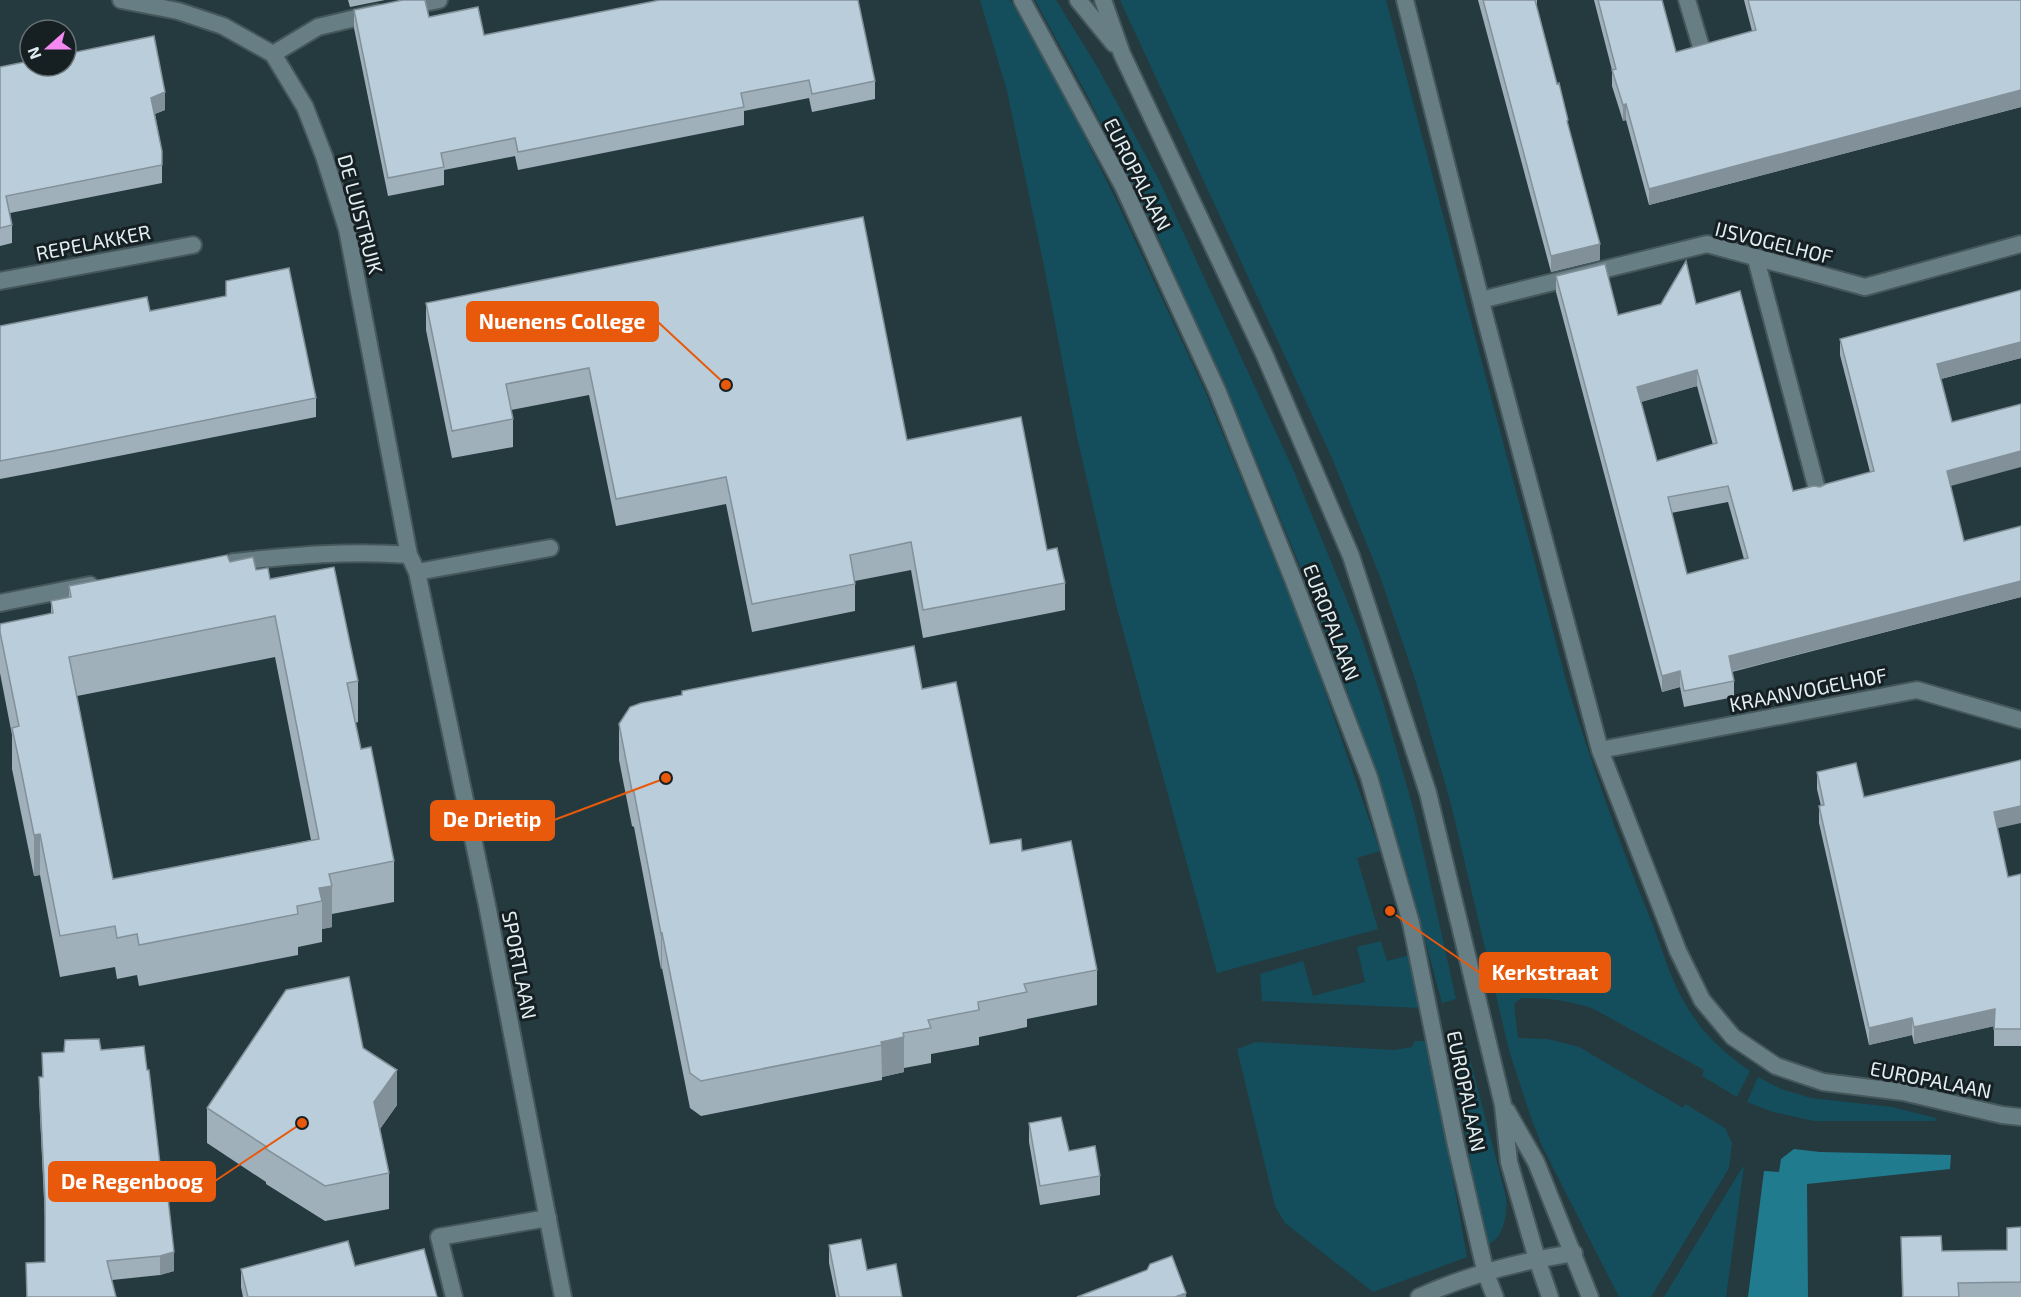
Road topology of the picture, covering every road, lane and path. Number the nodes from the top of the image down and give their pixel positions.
1 (121, 0) edge
2 (439, 0) edge
3 (1022, 0) edge
4 (1078, 0) edge
5 (1103, 0) edge
6 (1405, 0) edge
7 (1687, 0) edge
8 (1702, 50) edge
9 (273, 54) junction
10 (1122, 54) junction
11 (193, 244) dead end
12 (2021, 244) edge
13 (1756, 259) junction
14 (0, 281) edge
15 (1481, 300) junction
16 (1818, 493) edge
17 (550, 548) dead end
18 (409, 555) junction
19 (217, 563) edge
20 (417, 572) junction
21 (110, 580) edge
22 (0, 603) edge
23 (2021, 720) edge
24 (1600, 750) junction
25 (1503, 1105) junction
26 (2021, 1118) edge
27 (548, 1218) junction
28 (1574, 1253) junction
29 (1537, 1259) junction
30 (1486, 1274) junction
31 (454, 1297) edge
32 (563, 1297) edge
33 (1419, 1297) edge
34 (1495, 1297) edge
35 (1550, 1297) edge
36 (1590, 1297) edge

1 - 9 street, DE LUISTRUIK
2 - 9 street
3 - 30 street, EUROPALAAN
4 - 10 street, EUROPALAAN
5 - 10 street, EUROPALAAN
6 - 15 street, EUROPALAAN
7 - 8 street
9 - 18 street, DE LUISTRUIK
10 - 25 street, EUROPALAAN
11 - 14 street, REPELAKKER
12 - 13 street, IJSVOGELHOF
13 - 15 street, IJSVOGELHOF
13 - 16 street
15 - 24 street, EUROPALAAN
17 - 20 street
18 - 19 street
18 - 20 street, DE LUISTRUIK
20 - 27 street, SPORTLAAN
21 - 22 street
23 - 24 street, KRAANVOGELHOF
24 - 26 street, EUROPALAAN
25 - 28 street, EUROPALAAN
25 - 29 street, EUROPALAAN
27 - 31 street
27 - 32 street, SPORTLAAN
28 - 29 street
28 - 36 street, EUROPALAAN
29 - 30 street
29 - 35 street, EUROPALAAN
30 - 33 street
30 - 34 street, EUROPALAAN

